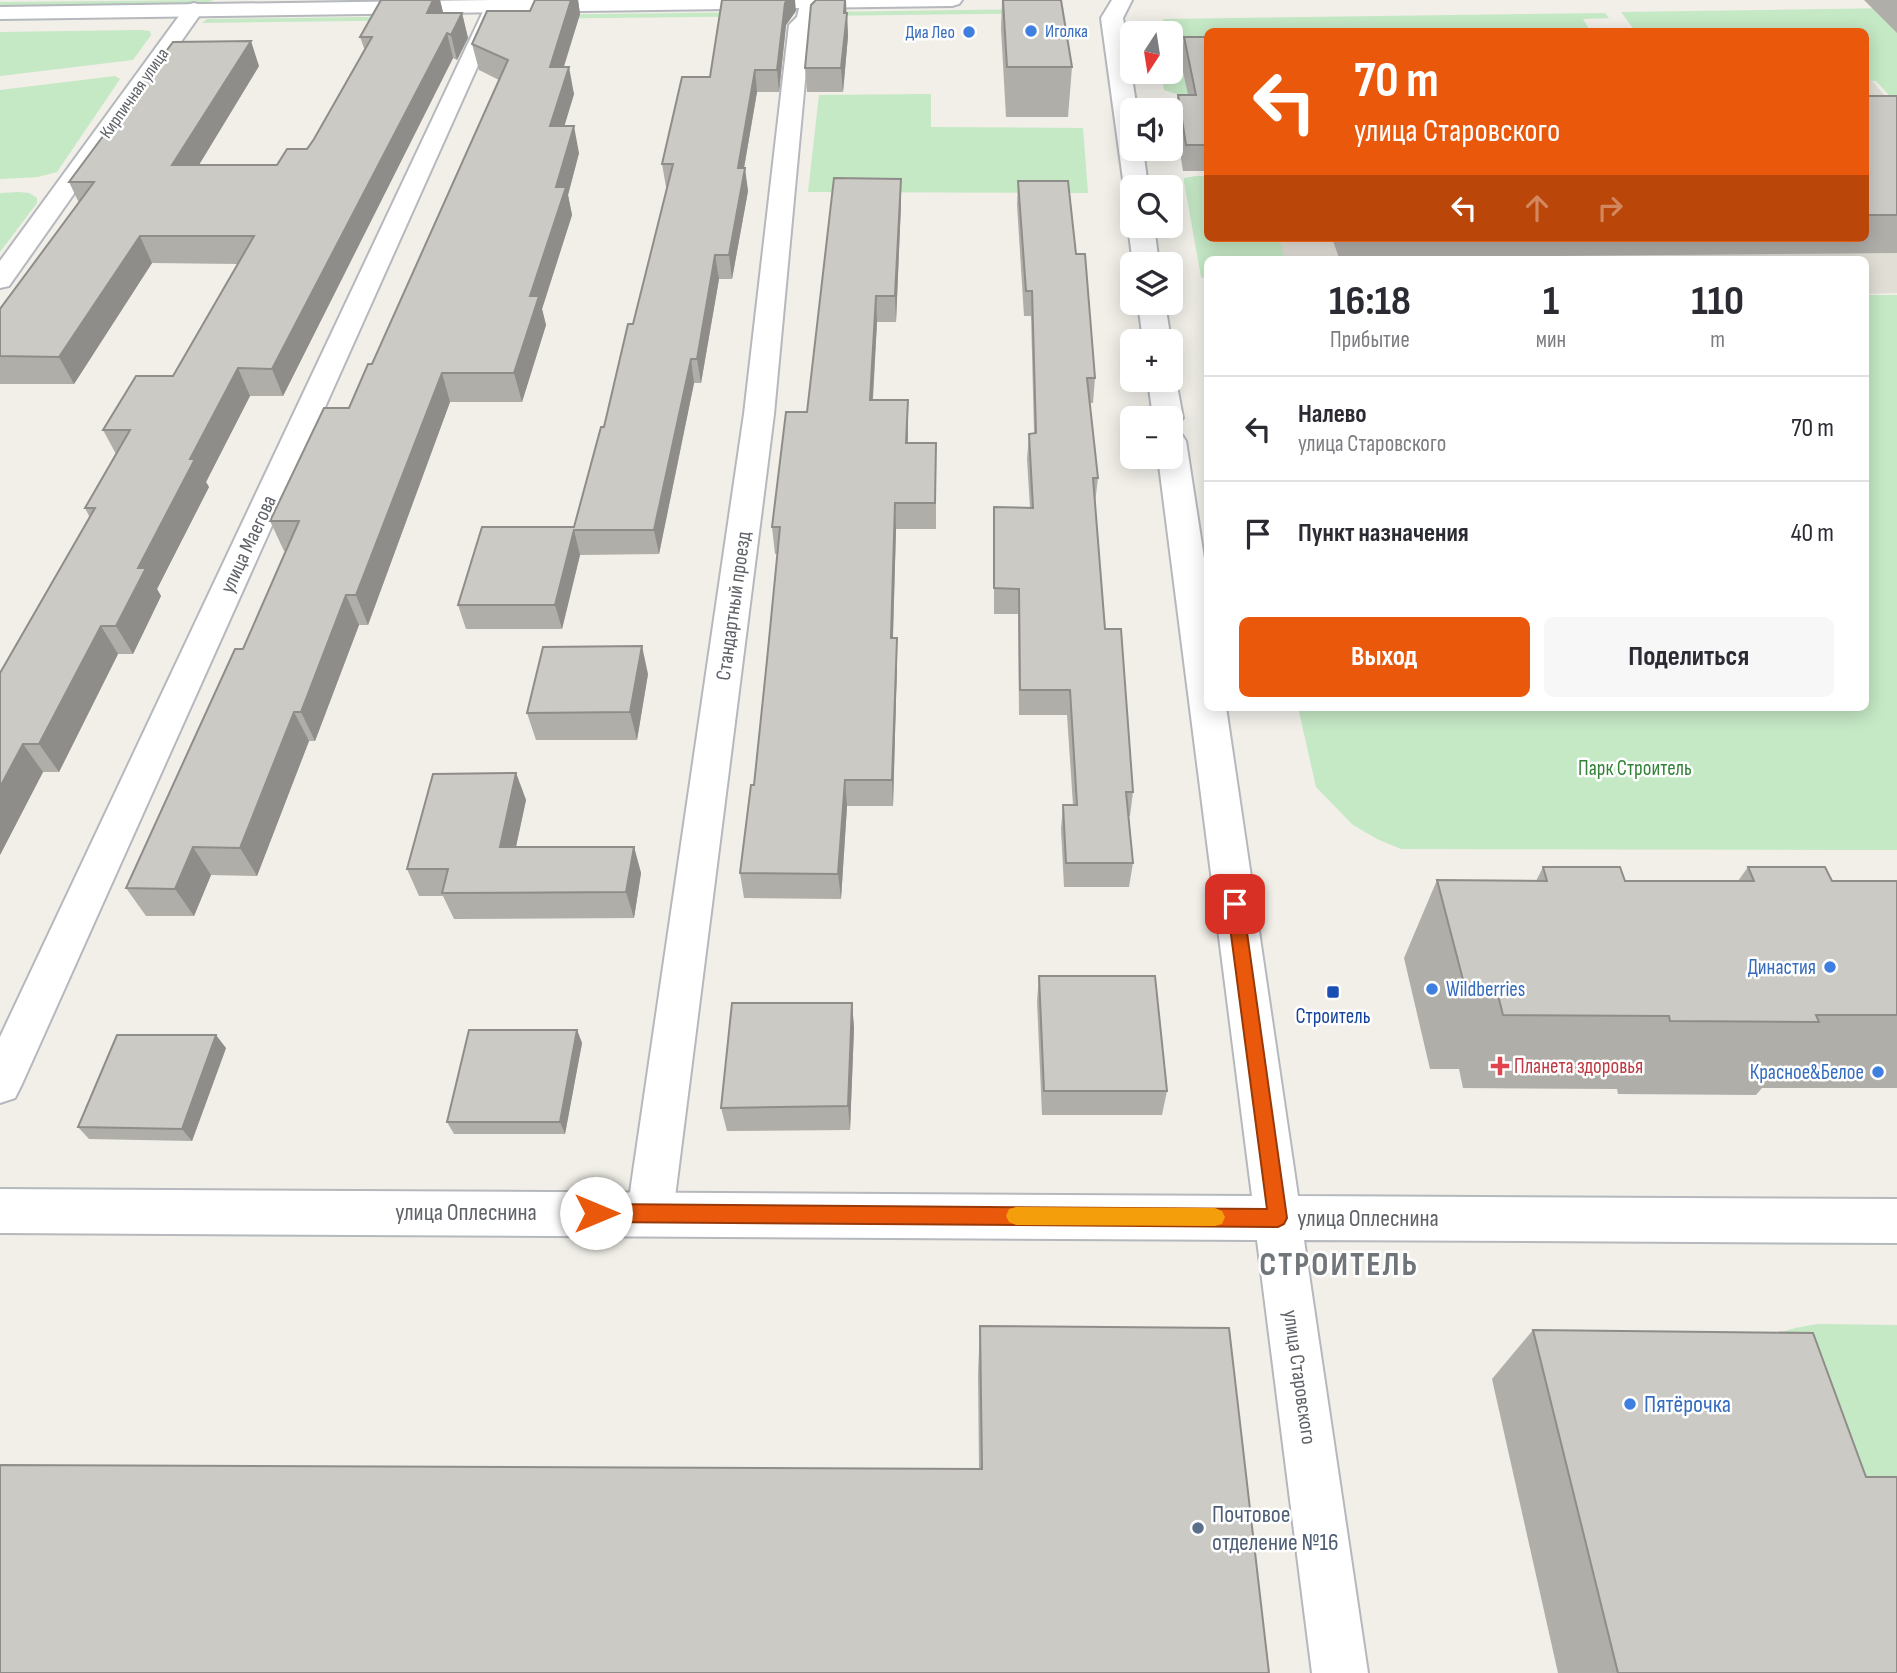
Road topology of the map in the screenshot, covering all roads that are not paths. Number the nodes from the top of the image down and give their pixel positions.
1 (952, 0) edge
2 (1122, 0) edge
3 (810, 2) edge
4 (495, 5) junction
5 (194, 9) junction
6 (0, 13) edge
7 (1134, 175) edge
8 (0, 280) edge
9 (1175, 469) edge
10 (1204, 678) edge
11 (1209, 711) edge
12 (0, 1084) edge
13 (0, 1211) edge
14 (650, 1213) junction
15 (1278, 1218) junction
16 (1897, 1221) edge
17 (1340, 1673) edge

1 - 3 street
2 - 7 street
3 - 4 street
3 - 14 street, Стандартный проезд
4 - 5 street
4 - 12 street, улица Маегова
5 - 6 street
5 - 8 street, Кирпичная улица
9 - 10 street, улица Старовского
11 - 15 street, улица Старовского
13 - 14 street, улица Оплеснина
14 - 15 street, улица Оплеснина
15 - 16 street, улица Оплеснина
15 - 17 street, улица Старовского

